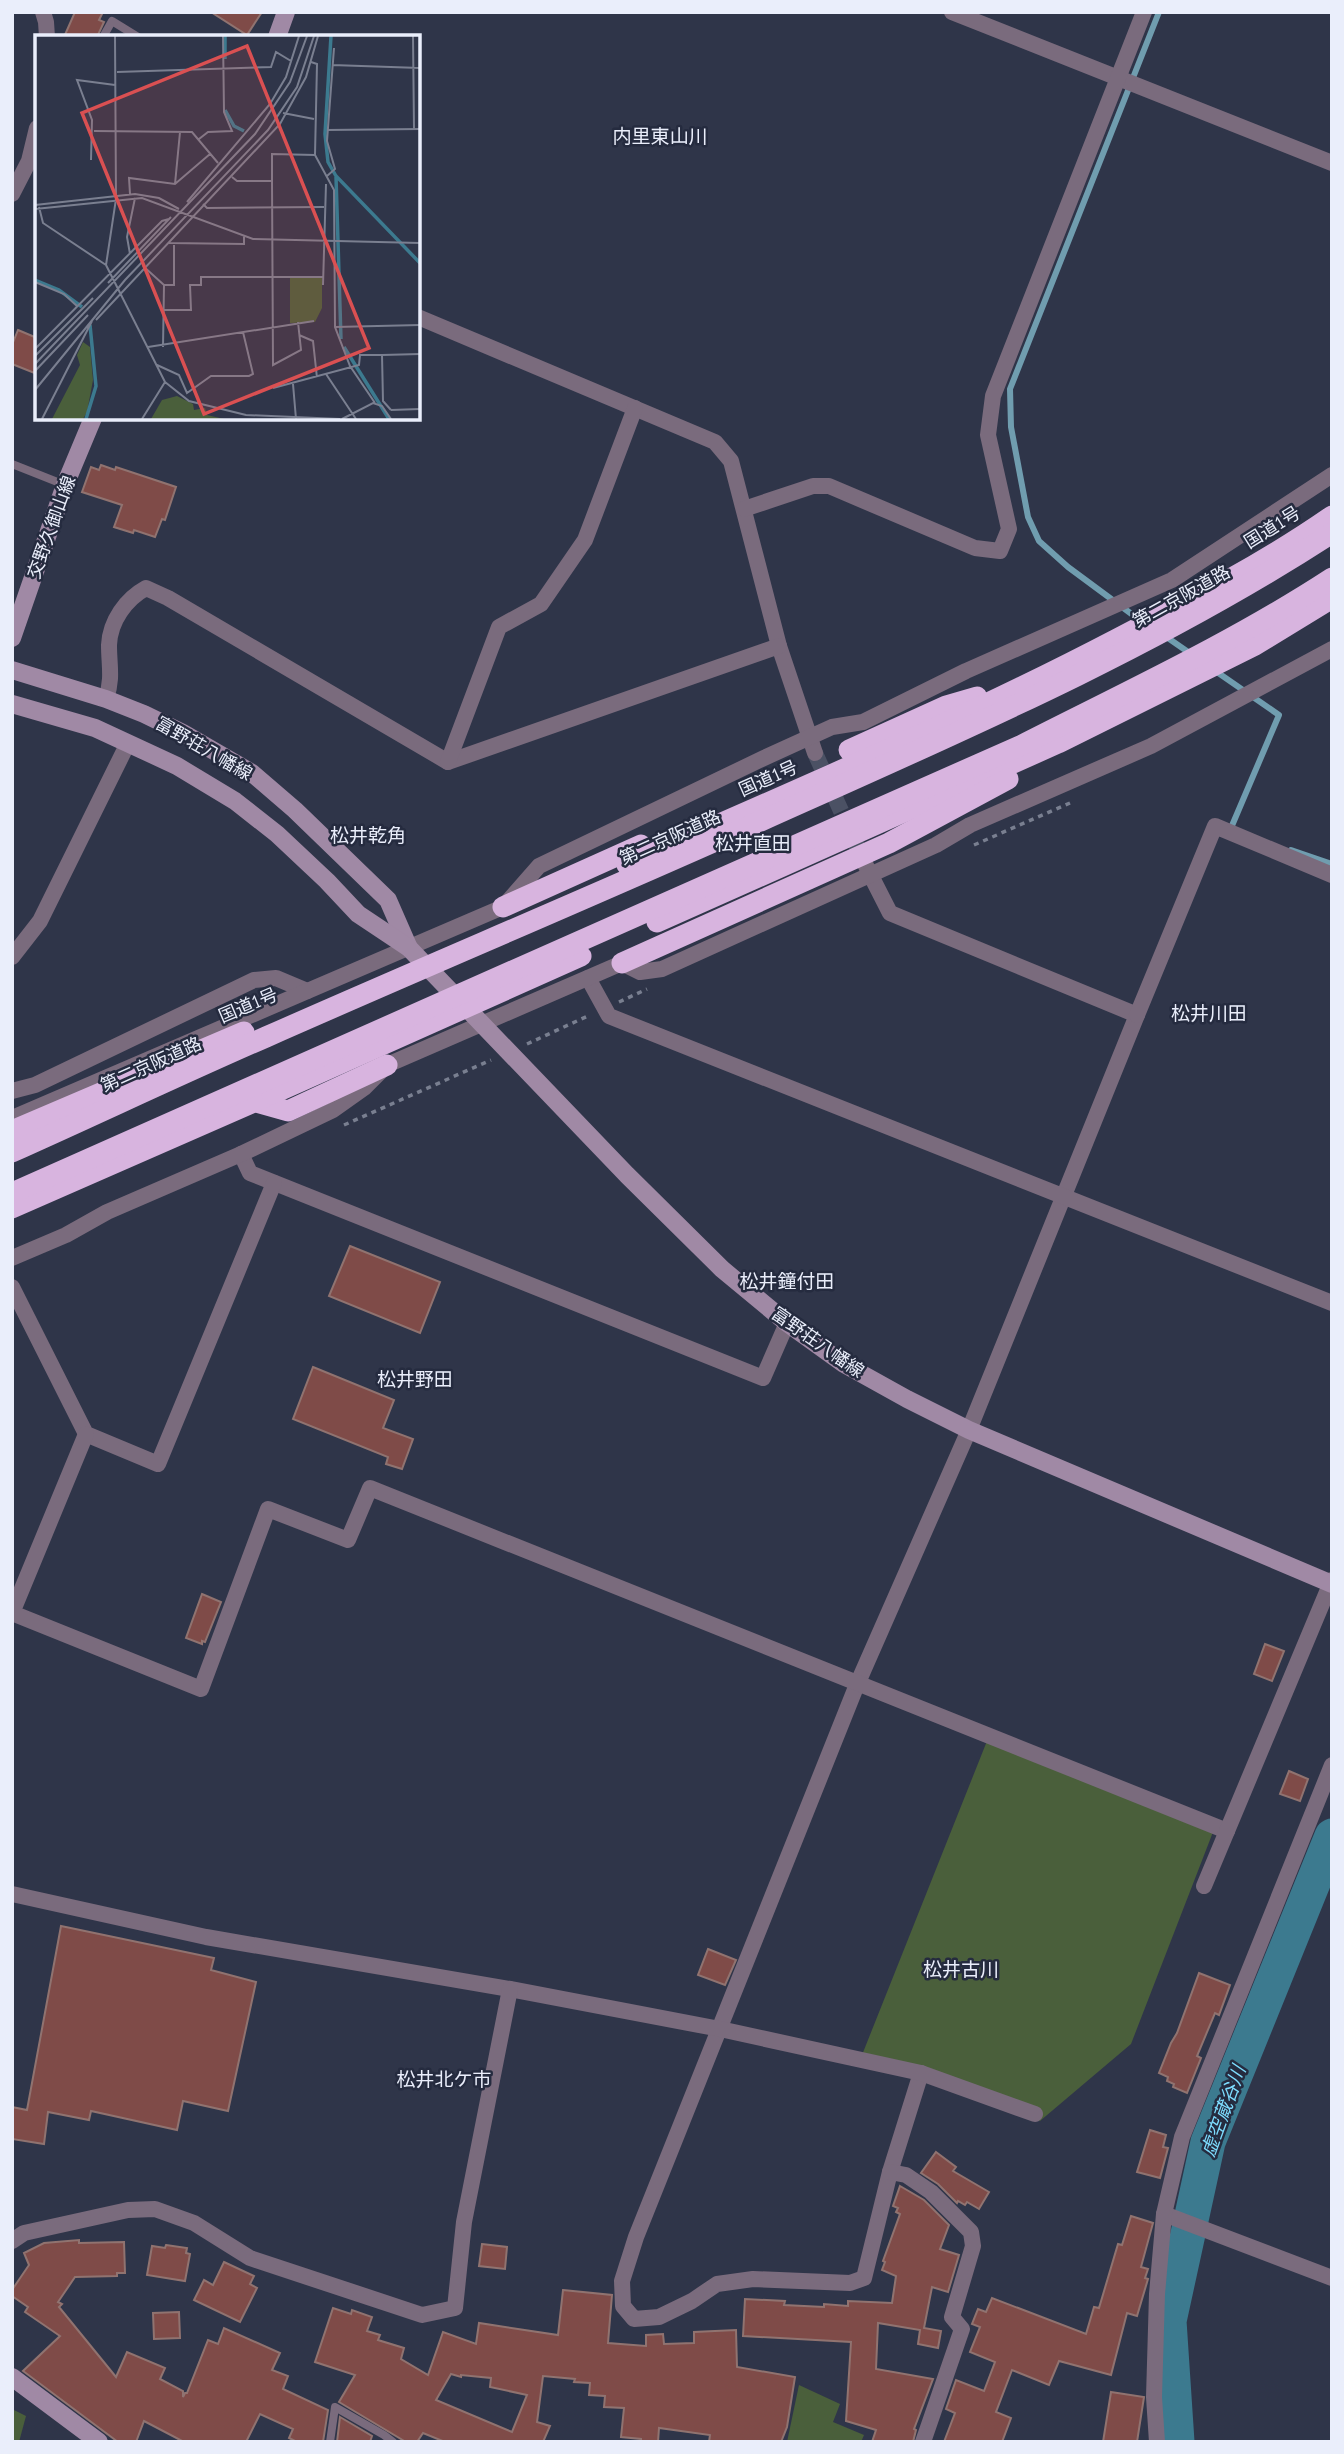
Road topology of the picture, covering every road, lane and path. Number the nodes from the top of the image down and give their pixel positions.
1 (43, 12) edge
2 (286, 12) edge
3 (952, 12) edge
4 (1144, 12) edge
5 (47, 35) edge
6 (104, 35) edge
7 (135, 35) edge
8 (278, 35) edge
9 (1118, 79) junction
10 (33, 162) edge
11 (1332, 163) edge
12 (12, 194) edge
13 (420, 318) edge
14 (635, 408) junction
15 (92, 420) edge
16 (12, 464) edge
17 (1332, 475) edge
18 (65, 485) junction
19 (744, 509) junction
20 (1332, 516) edge
21 (1332, 533) edge
22 (1332, 578) edge
23 (1328, 600) edge
24 (12, 638) edge
25 (779, 646) junction
26 (1332, 649) edge
27 (12, 670) edge
28 (1050, 674) junction
29 (106, 699) junction
30 (12, 704) edge
31 (128, 743) junction
32 (1058, 743) junction
33 (812, 746) junction
34 (449, 762) junction
35 (867, 868) junction
36 (1332, 874) edge
37 (503, 907) junction
38 (409, 948) junction
39 (12, 957) edge
40 (622, 963) junction
41 (588, 978) junction
42 (307, 991) junction
43 (1137, 1015) junction
44 (482, 1024) junction
45 (387, 1065) junction
46 (12, 1091) edge
47 (264, 1098) junction
48 (12, 1118) edge
49 (12, 1131) edge
50 (12, 1152) edge
51 (241, 1154) junction
52 (274, 1183) junction
53 (12, 1193) edge
54 (1064, 1195) junction
55 (12, 1208) edge
56 (12, 1258) edge
57 (12, 1287) edge
58 (1332, 1303) edge
59 (787, 1323) junction
60 (970, 1430) junction
61 (86, 1434) junction
62 (1331, 1582) edge
63 (859, 1682) junction
64 (1332, 1765) edge
65 (1227, 1831) junction
66 (1204, 1886) dead end
67 (12, 1894) edge
68 (510, 1989) junction
69 (720, 2029) junction
70 (921, 2073) junction
71 (1035, 2114) dead end
72 (890, 2172) junction
73 (1164, 2214) junction
74 (12, 2241) edge
75 (1332, 2278) edge
76 (12, 2377) edge
77 (99, 2442) edge
78 (330, 2442) edge
79 (393, 2442) edge
80 (923, 2442) edge
81 (1157, 2442) edge

1 - 5 street
2 - 8 main road
3 - 9 street
4 - 9 street
6 - 7 lane
9 - 11 street
9 - 19 street
10 - 12 street
13 - 14 street
14 - 19 street
14 - 34 street
15 - 18 main road, 交野久御山線
16 - 18 lane
17 - 33 street
18 - 24 main road, 交野久御山線
19 - 25 street
20 - 28 highway, 国道1号
21 - 50 highway, 第二京阪道路, bridge
22 - 53 highway, bridge
23 - 32 highway
25 - 33 street
25 - 34 street
26 - 35 street
27 - 29 main road, 富野荘八幡線
28 - 37 highway
28 - 49 highway, 国道1号
29 - 34 street
29 - 38 main road, 富野荘八幡線
30 - 31 main road, 富野荘八幡線
31 - 38 main road, 富野荘八幡線
31 - 39 street
32 - 40 highway
32 - 47 highway, bridge
33 - 37 street
35 - 40 street
35 - 43 street
36 - 43 street
37 - 38 street
38 - 42 street
38 - 44 main road, 富野荘八幡線
40 - 41 street
41 - 44 street
41 - 54 street
42 - 46 street
42 - 48 street
43 - 54 street
44 - 45 street
44 - 59 main road, 富野荘八幡線
45 - 47 highway
45 - 51 street
47 - 55 highway
51 - 52 street
51 - 56 street
52 - 59 street
52 - 61 street
54 - 58 street
54 - 60 street
57 - 61 street
59 - 60 main road, 富野荘八幡線
60 - 62 main road, 富野荘八幡線
60 - 63 street
61 - 63 street
62 - 65 street
63 - 65 street
63 - 69 street
64 - 73 street
65 - 66 street
67 - 68 street
68 - 69 street
68 - 74 street
69 - 70 street
69 - 72 street
70 - 71 street
70 - 72 street
72 - 80 street
73 - 75 street
73 - 81 street
76 - 77 main road
78 - 79 lane

